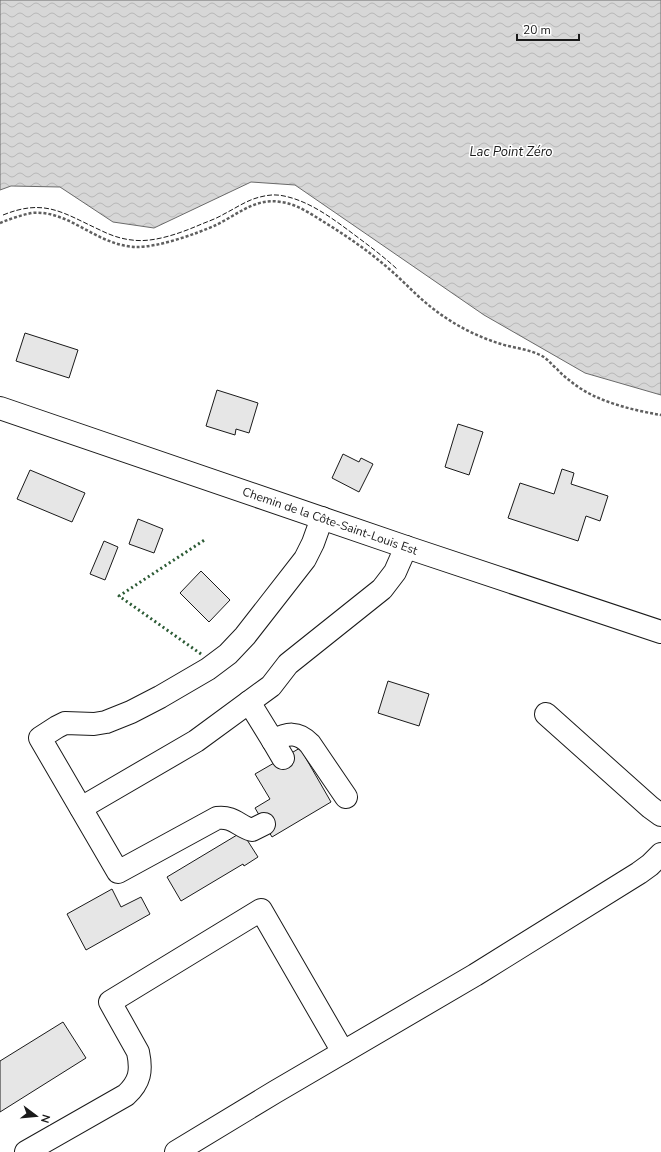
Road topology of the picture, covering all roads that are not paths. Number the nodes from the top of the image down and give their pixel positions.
1 (0, 408) edge
2 (322, 518) junction
3 (406, 547) junction
4 (661, 632) edge
5 (249, 702) junction
6 (546, 714) dead end
7 (346, 797) dead end
8 (81, 808) junction
9 (661, 815) edge
10 (264, 824) dead end
11 (661, 854) edge
12 (344, 1052) junction
13 (35, 1150) edge
14 (176, 1152) edge

1 - 2 street, Chemin de la Côte-Saint-Louis Est
2 - 3 street, Chemin de la Côte-Saint-Louis Est
2 - 8 street
3 - 4 street, Chemin de la Côte-Saint-Louis Est
3 - 5 street
5 - 7 street
5 - 8 street
6 - 9 street
8 - 10 street
11 - 12 street
12 - 13 street
12 - 14 street

